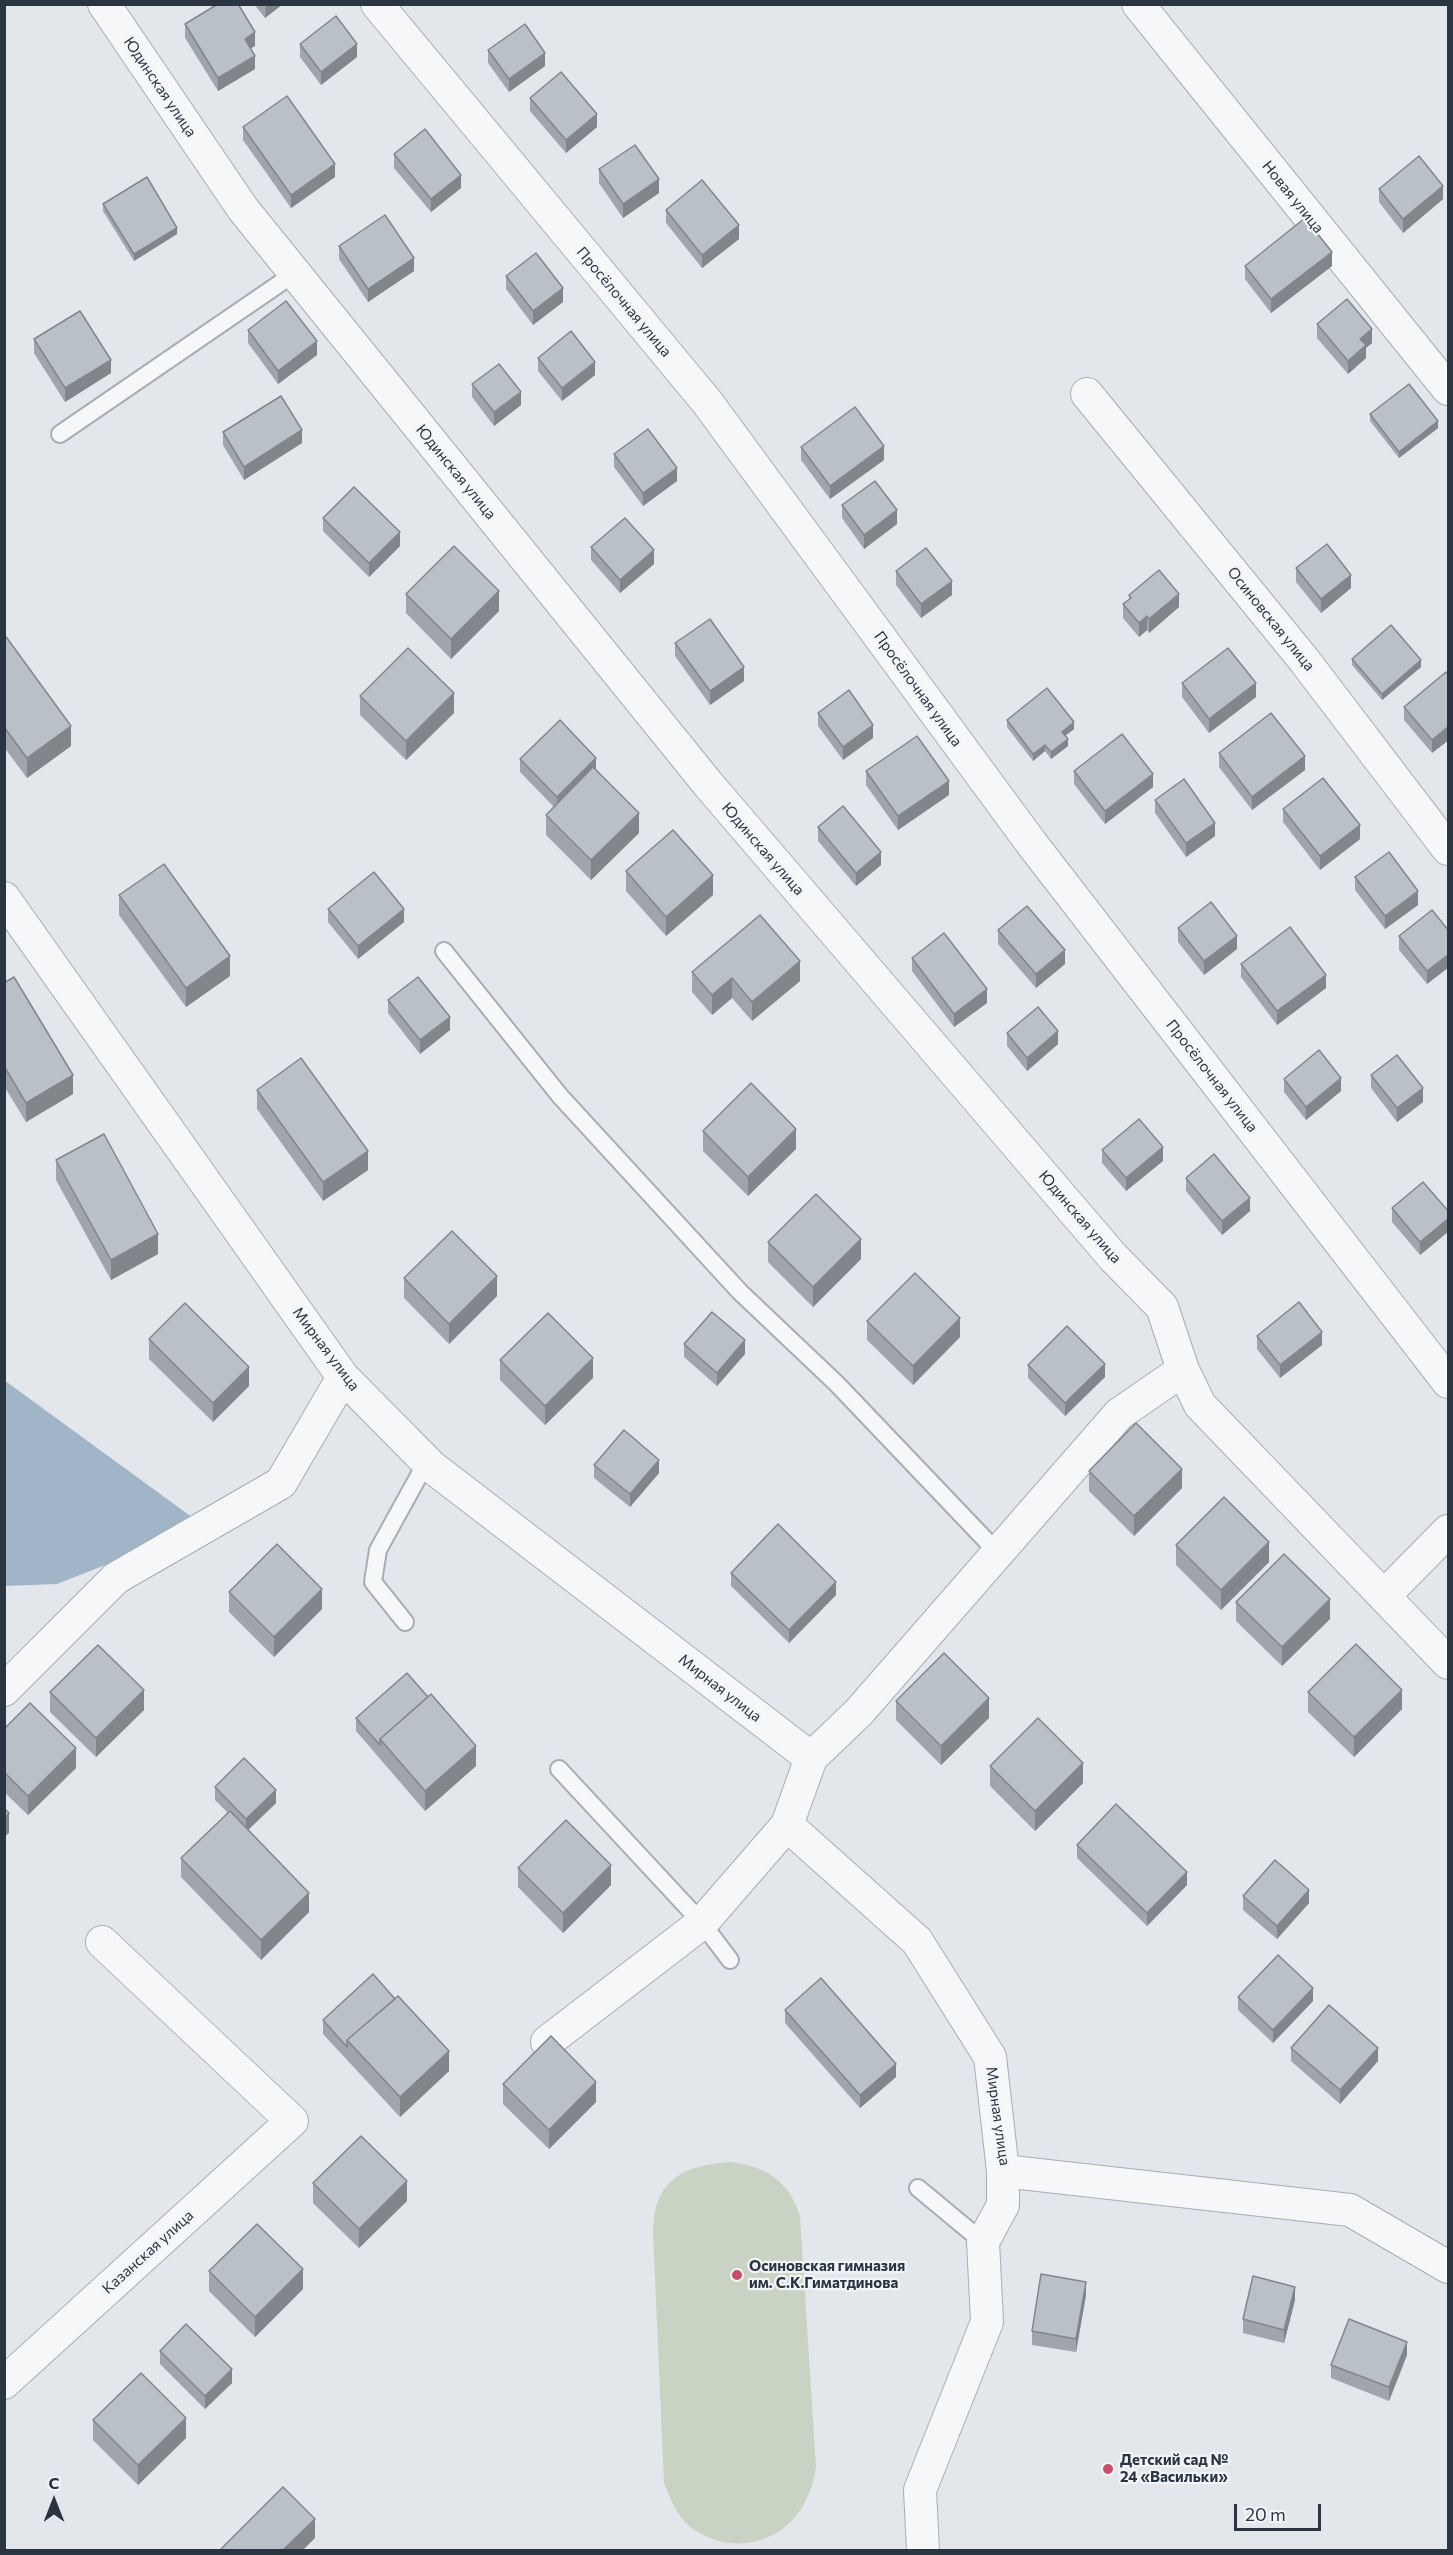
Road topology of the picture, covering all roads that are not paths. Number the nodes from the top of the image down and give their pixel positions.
1 (104, 4) edge
2 (377, 4) edge
3 (1138, 4) edge
4 (295, 273) junction
5 (1449, 389) edge
6 (1087, 394) dead end
7 (60, 434) dead end
8 (1449, 849) edge
9 (4, 898) edge
10 (444, 951) dead end
11 (1183, 1370) junction
12 (343, 1377) junction
13 (1449, 1382) edge
14 (427, 1461) junction
15 (1449, 1531) edge
16 (998, 1553) junction
17 (1384, 1596) junction
18 (405, 1622) dead end
19 (1449, 1663) edge
20 (4, 1690) edge
21 (811, 1758) junction
22 (559, 1769) dead end
23 (787, 1825) junction
24 (702, 1923) junction
25 (102, 1942) dead end
26 (729, 1960) dead end
27 (547, 2042) edge
28 (1002, 2171) junction
29 (918, 2188) dead end
30 (983, 2241) junction
31 (1449, 2267) edge
32 (4, 2383) edge
33 (923, 2550) edge

1 - 4 street, Юдинская улица
2 - 13 street, Просёлочная улица
3 - 5 street, Новая улица
4 - 7 lane
4 - 11 street, Юдинская улица
6 - 8 street, Осиновская улица
9 - 12 street, Мирная улица
10 - 16 lane
11 - 16 street
11 - 17 street, Юдинская улица
12 - 14 street, Мирная улица
12 - 20 street
14 - 18 lane
14 - 21 street, Мирная улица
15 - 17 street
16 - 21 street
17 - 19 street, Юдинская улица
21 - 23 street
22 - 24 lane
23 - 24 street
23 - 28 street, Мирная улица
24 - 26 lane
24 - 27 street
25 - 32 street, Казанская улица
28 - 30 street
28 - 31 street, Мирная улица
29 - 30 lane
30 - 33 street

